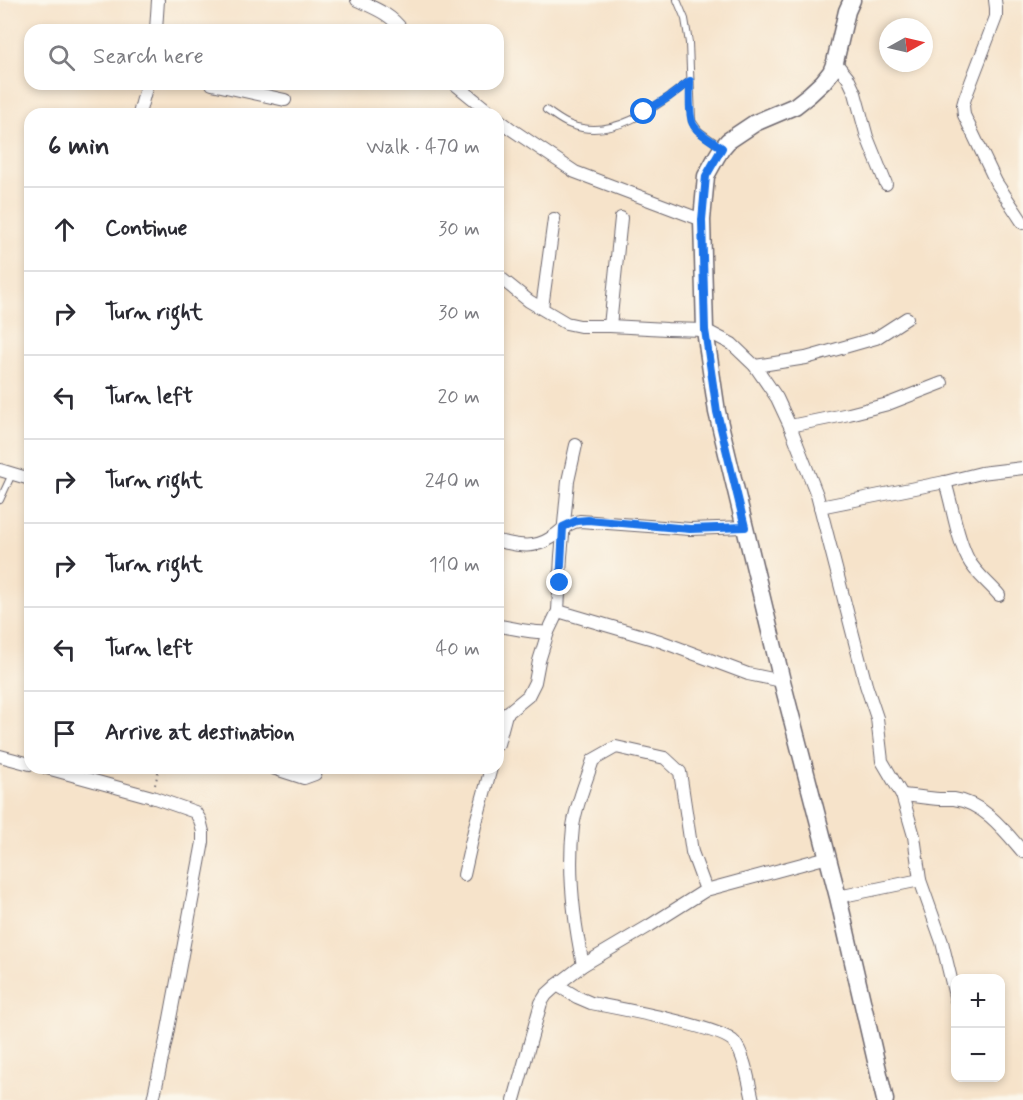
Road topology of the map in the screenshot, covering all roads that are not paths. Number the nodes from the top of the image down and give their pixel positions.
1 (158, 0) edge
2 (357, 0) edge
3 (677, 0) edge
4 (995, 0) edge
5 (850, 1) edge
6 (156, 24) edge
7 (398, 24) edge
8 (835, 62) junction
9 (690, 81) junction
10 (145, 90) edge
11 (239, 90) edge
12 (462, 90) edge
13 (285, 100) dead end
14 (141, 108) edge
15 (485, 108) edge
16 (546, 110) dead end
17 (504, 124) edge
18 (722, 148) junction
19 (886, 184) dead end
20 (621, 218) dead end
21 (554, 219) dead end
22 (702, 220) junction
23 (1023, 224) edge
24 (504, 281) edge
25 (542, 308) junction
26 (908, 318) dead end
27 (610, 326) junction
28 (705, 330) junction
29 (755, 366) junction
30 (942, 383) dead end
31 (790, 426) junction
32 (576, 445) dead end
33 (1023, 468) edge
34 (6, 471) edge
35 (24, 477) edge
36 (945, 482) junction
37 (0, 500) edge
38 (820, 507) junction
39 (563, 527) junction
40 (745, 527) junction
41 (504, 542) edge
42 (999, 595) dead end
43 (558, 611) junction
44 (504, 627) edge
45 (548, 632) junction
46 (782, 681) junction
47 (504, 722) edge
48 (0, 756) edge
49 (24, 762) edge
50 (69, 774) edge
51 (292, 774) edge
52 (315, 774) edge
53 (489, 774) edge
54 (902, 795) junction
55 (1023, 852) edge
56 (828, 857) junction
57 (464, 875) dead end
58 (920, 879) junction
59 (706, 890) junction
60 (838, 897) junction
61 (583, 965) junction
62 (951, 979) edge
63 (557, 985) junction
64 (153, 1100) edge
65 (514, 1100) edge
66 (753, 1100) edge
67 (885, 1100) edge

1 - 6 street
2 - 7 street
3 - 9 lane
4 - 23 street
5 - 8 street
8 - 18 street
8 - 19 street
9 - 16 lane
9 - 18 lane
10 - 14 street
11 - 13 street
12 - 15 street
17 - 22 street
18 - 22 street
20 - 27 street
21 - 25 street
22 - 28 street
24 - 25 street
25 - 27 street
26 - 29 street
27 - 28 street
28 - 29 street
28 - 40 street
29 - 31 street
30 - 31 street
31 - 38 street
32 - 39 street
33 - 36 street
34 - 35 street
34 - 37 lane
36 - 38 street
36 - 42 street
38 - 54 street
39 - 40 street
39 - 41 street
39 - 43 street
40 - 46 street
43 - 45 street
43 - 46 street
44 - 45 street
45 - 47 street
46 - 56 street
48 - 49 street
50 - 64 street
51 - 52 street
53 - 57 street
54 - 55 street
54 - 58 street
56 - 59 street
56 - 60 street
58 - 60 street
58 - 62 street
59 - 61 street
59 - 61 street
60 - 67 street
61 - 63 street
63 - 65 street
63 - 66 street

